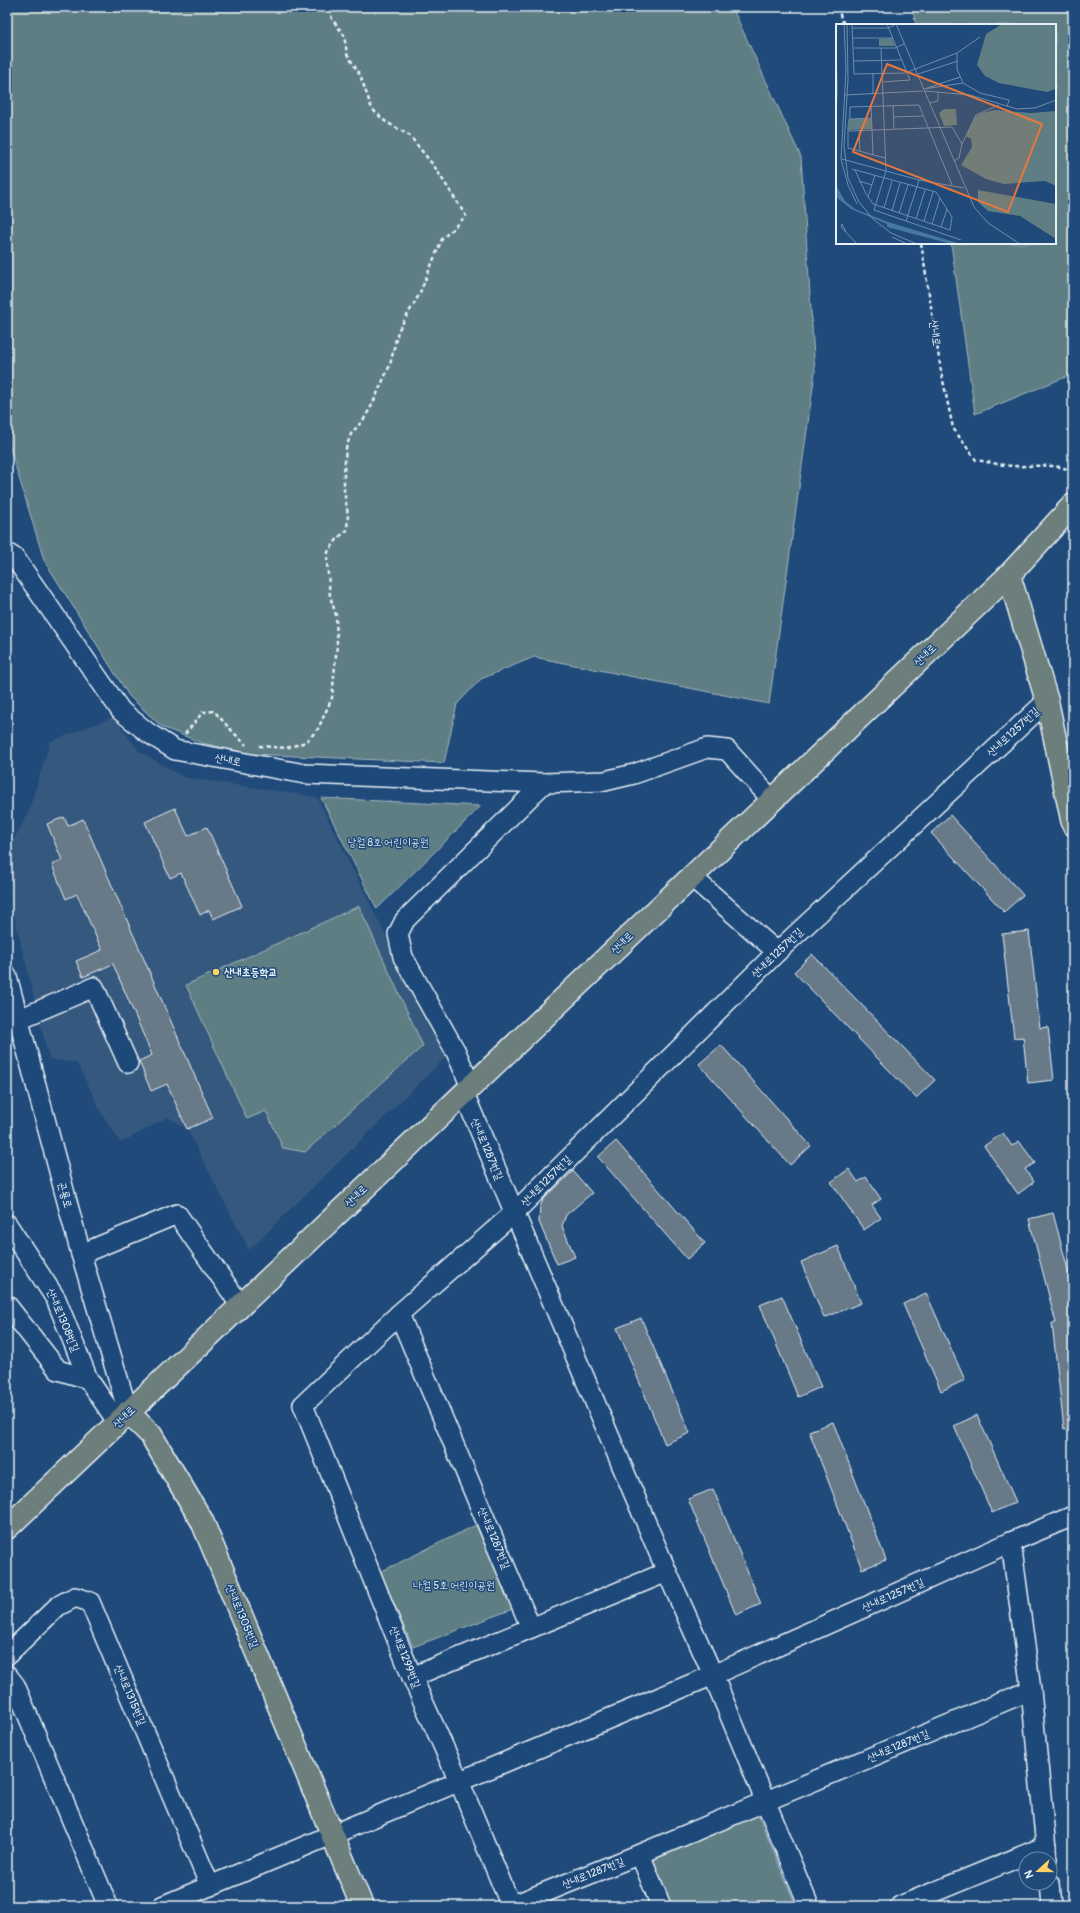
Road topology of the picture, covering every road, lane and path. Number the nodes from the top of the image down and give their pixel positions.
1 (328, 7) edge
2 (837, 7) edge
3 (844, 24) edge
4 (921, 244) edge
5 (1073, 472) edge
6 (1073, 505) edge
7 (7, 553) edge
8 (1009, 575) junction
9 (1047, 701) junction
10 (248, 746) dead end
11 (253, 746) dead end
12 (175, 750) junction
13 (544, 783) junction
14 (772, 800) junction
15 (1073, 824) edge
16 (692, 877) junction
17 (777, 952) junction
18 (7, 976) edge
19 (18, 1020) junction
20 (128, 1063) dead end
21 (471, 1087) junction
22 (514, 1213) junction
23 (7, 1224) edge
24 (81, 1254) junction
25 (7, 1305) edge
26 (241, 1306) junction
27 (400, 1314) junction
28 (88, 1379) junction
29 (123, 1418) junction
30 (1073, 1516) edge
31 (7, 1528) edge
32 (1011, 1542) junction
33 (667, 1572) junction
34 (531, 1628) junction
35 (7, 1654) edge
36 (7, 1675) edge
37 (713, 1675) junction
38 (412, 1677) junction
39 (1031, 1690) junction
40 (459, 1781) junction
41 (764, 1802) junction
42 (332, 1834) junction
43 (1047, 1851) edge
44 (640, 1854) junction
45 (1018, 1863) edge
46 (210, 1886) junction
47 (1051, 1891) edge
48 (108, 1906) edge
49 (162, 1906) edge
50 (362, 1906) edge
51 (511, 1906) edge
52 (661, 1906) edge
53 (809, 1906) edge
54 (900, 1906) edge
55 (1052, 1906) edge

1 - 11 path
2 - 3 path
4 - 5 path, 산내로
6 - 8 main road, 산내로
7 - 12 street, 산내로
8 - 9 main road, 산내로1257번길
8 - 14 main road, 산내로
9 - 15 main road, 산내로1257번길
9 - 17 street, 산내로1257번길
10 - 12 path
12 - 13 street, 산내로
13 - 14 street, 산내로
13 - 21 street
14 - 16 main road, 산내로
16 - 17 street
16 - 21 main road, 산내로
17 - 22 street, 산내로1257번길
18 - 19 street, 곤룡로
19 - 20 street
19 - 24 street, 곤룡로
21 - 22 street, 산내로1287번길
21 - 26 main road, 산내로
22 - 27 street
22 - 33 street, 산내로1287번길
23 - 28 street, 산내로1308번길
24 - 26 street
24 - 29 street, 곤룡로
25 - 28 street
26 - 29 main road, 산내로
27 - 34 street, 산내로1287번길
27 - 38 street, 산내로1299번길
28 - 29 street, 산내로1308번길
29 - 31 main road, 산내로
29 - 42 main road, 산내로1305번길
30 - 32 street, 산내로1257번길
32 - 37 street, 산내로1257번길
32 - 39 street
33 - 34 street
33 - 37 street, 산내로1287번길
34 - 38 street
35 - 46 street, 산내로1315번길
36 - 48 street
37 - 40 street
37 - 41 street, 산내로1287번길
38 - 40 street, 산내로1299번길
39 - 41 street, 산내로1287번길
39 - 43 street
40 - 42 street
40 - 51 street, 산내로1299번길
41 - 44 street, 산내로1287번길
41 - 53 street, 산내로1287번길
42 - 46 street
42 - 50 main road, 산내로1305번길
44 - 51 street, 산내로1287번길
44 - 52 street
45 - 54 street
46 - 49 street
47 - 55 street

